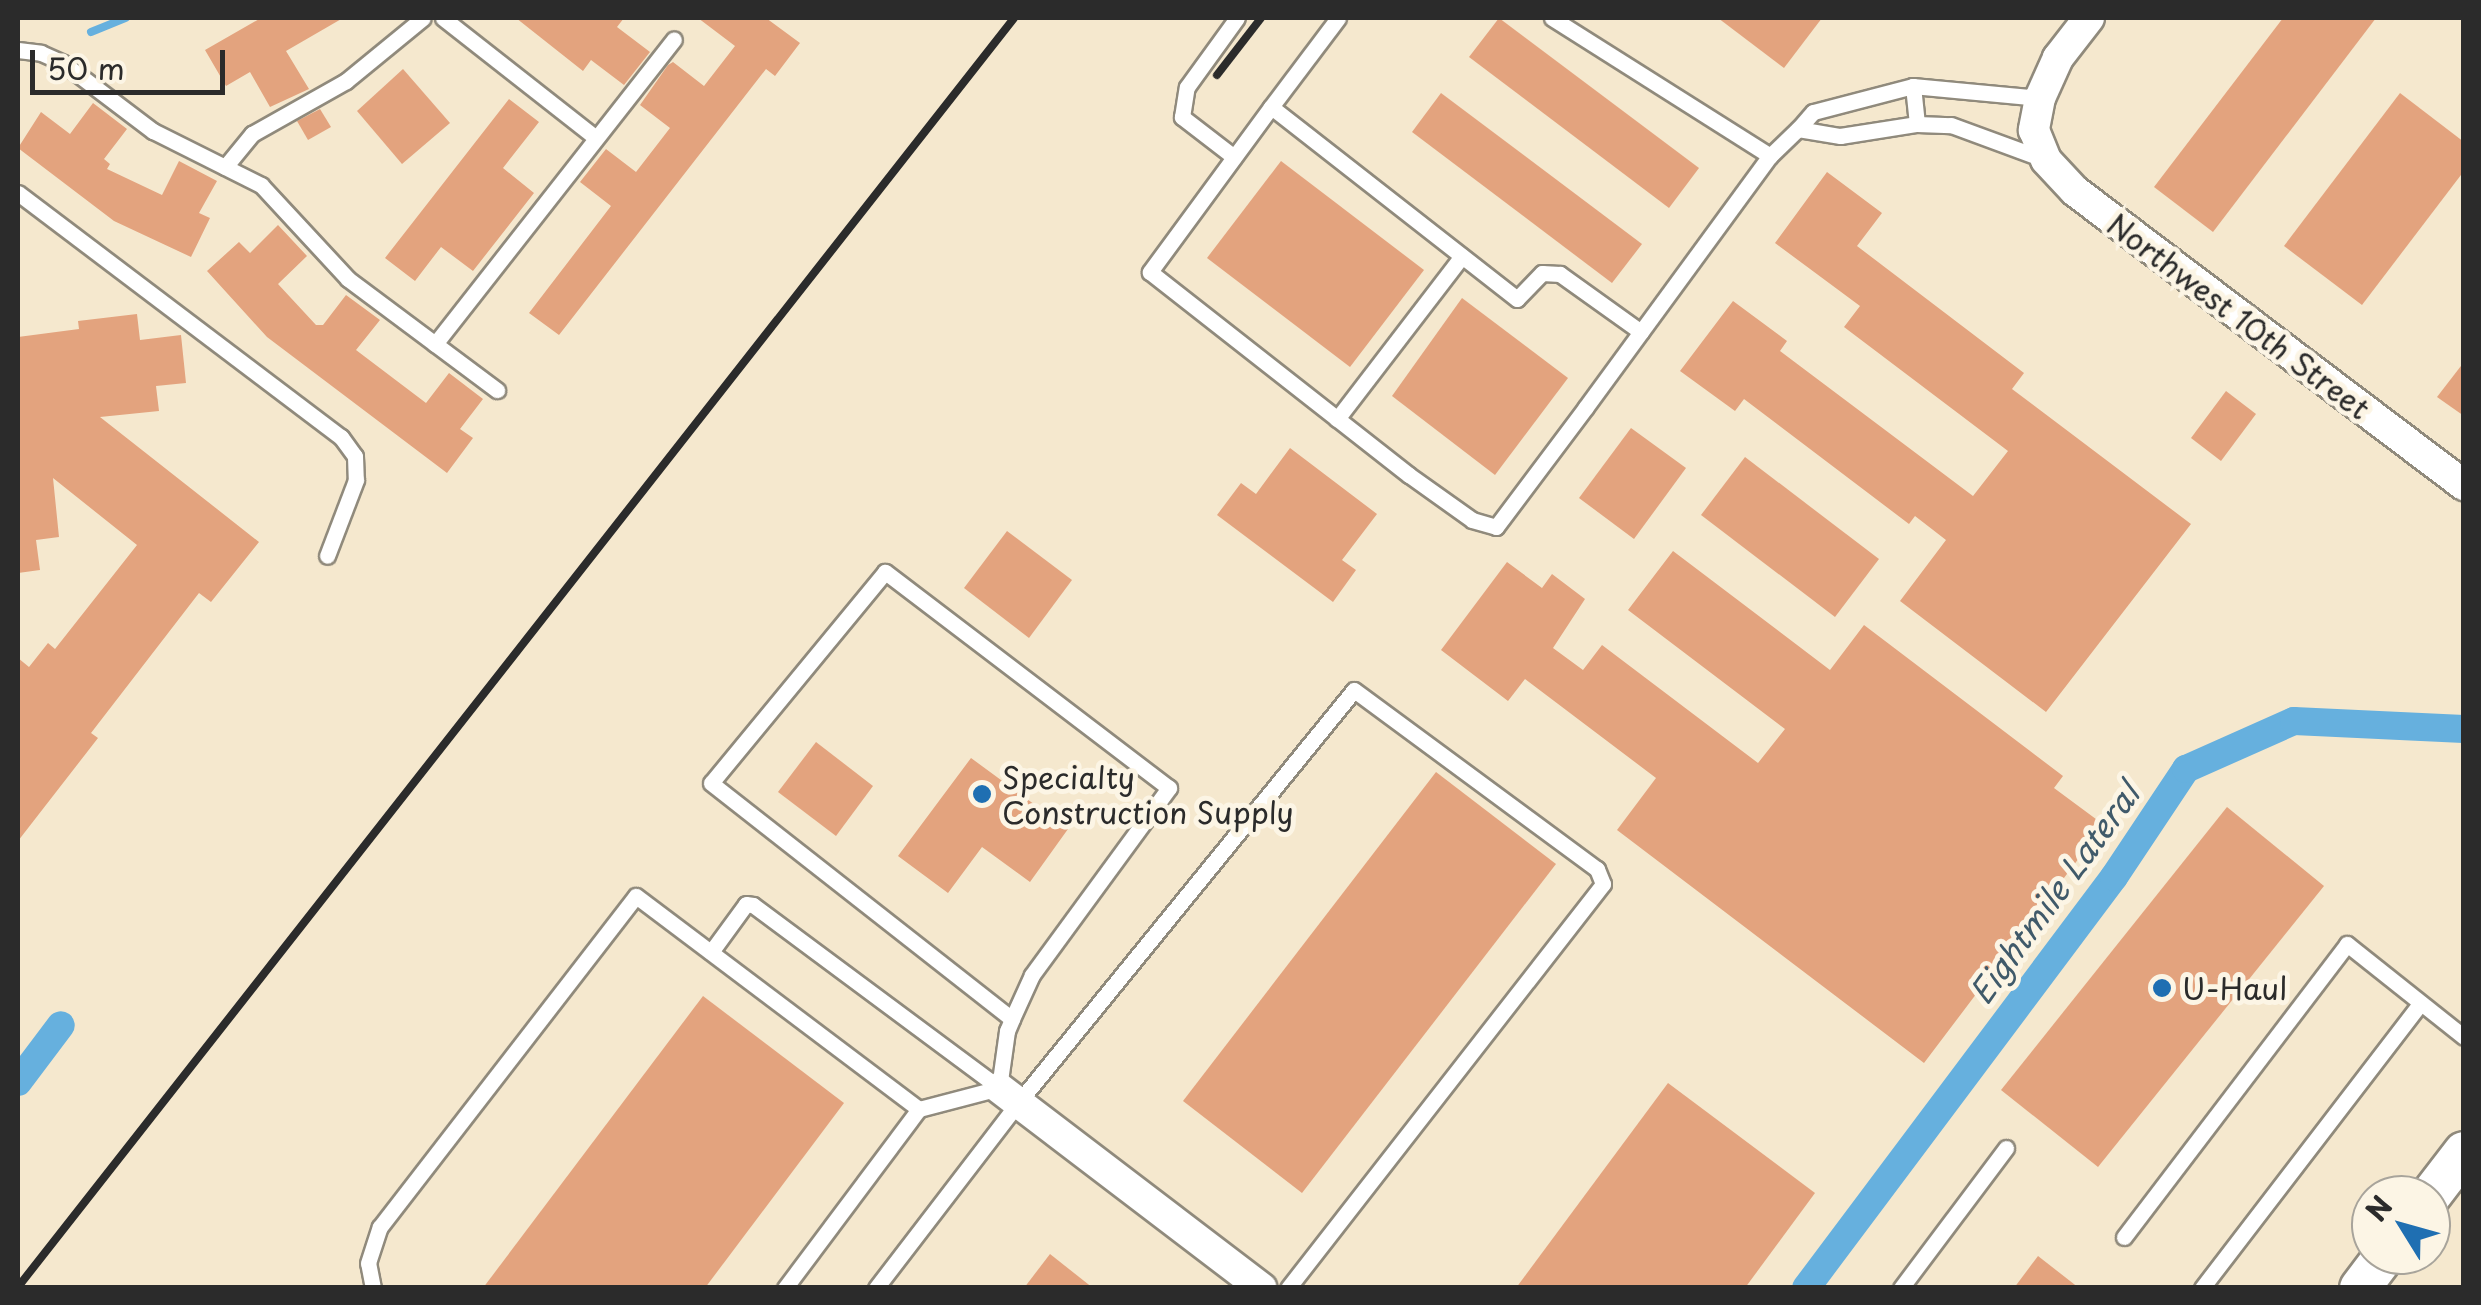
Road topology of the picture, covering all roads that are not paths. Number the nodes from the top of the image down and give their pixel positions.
1 (423, 18) edge
2 (443, 18) edge
3 (1237, 18) edge
4 (1338, 18) edge
5 (1552, 18) edge
6 (2089, 18) edge
7 (674, 40) dead end
8 (18, 50) edge
9 (1913, 86) junction
10 (2040, 98) junction
11 (1271, 107) junction
12 (1917, 124) junction
13 (1798, 129) junction
14 (596, 138) junction
15 (1770, 156) junction
16 (1234, 157) junction
17 (2046, 160) junction
18 (225, 167) junction
19 (18, 193) edge
20 (1462, 256) junction
21 (1641, 332) junction
22 (436, 344) junction
23 (496, 390) dead end
24 (1336, 419) junction
25 (2464, 485) edge
26 (327, 556) dead end
27 (711, 952) junction
28 (2421, 1003) junction
29 (1012, 1018) junction
30 (2464, 1037) edge
31 (1008, 1096) junction
32 (919, 1109) junction
33 (2006, 1148) dead end
34 (2464, 1152) edge
35 (2446, 1175) edge
36 (2124, 1237) dead end
37 (373, 1288) edge
38 (786, 1288) edge
39 (876, 1288) edge
40 (1262, 1288) edge
41 (1288, 1288) edge
42 (1901, 1288) edge
43 (2202, 1288) edge

1 - 18 lane
2 - 14 lane
3 - 16 lane
4 - 11 lane
5 - 15 lane
6 - 10 street
7 - 14 lane
8 - 18 lane
9 - 10 lane
9 - 12 lane
9 - 13 lane
10 - 17 street, Northwest 10th Street
11 - 16 lane
11 - 20 lane
12 - 13 lane
12 - 17 lane
13 - 15 lane
14 - 22 lane
15 - 21 lane
16 - 24 lane
17 - 25 street, Northwest 10th Street
18 - 22 lane
19 - 26 lane
20 - 21 lane
20 - 24 lane
21 - 24 lane
22 - 23 lane
27 - 31 lane
27 - 32 lane
27 - 37 lane
28 - 30 lane
28 - 36 lane
28 - 43 lane
29 - 29 lane
29 - 31 lane
31 - 32 lane
31 - 39 lane
31 - 40 street
31 - 41 lane
32 - 38 lane
33 - 42 lane
34 - 35 main road

